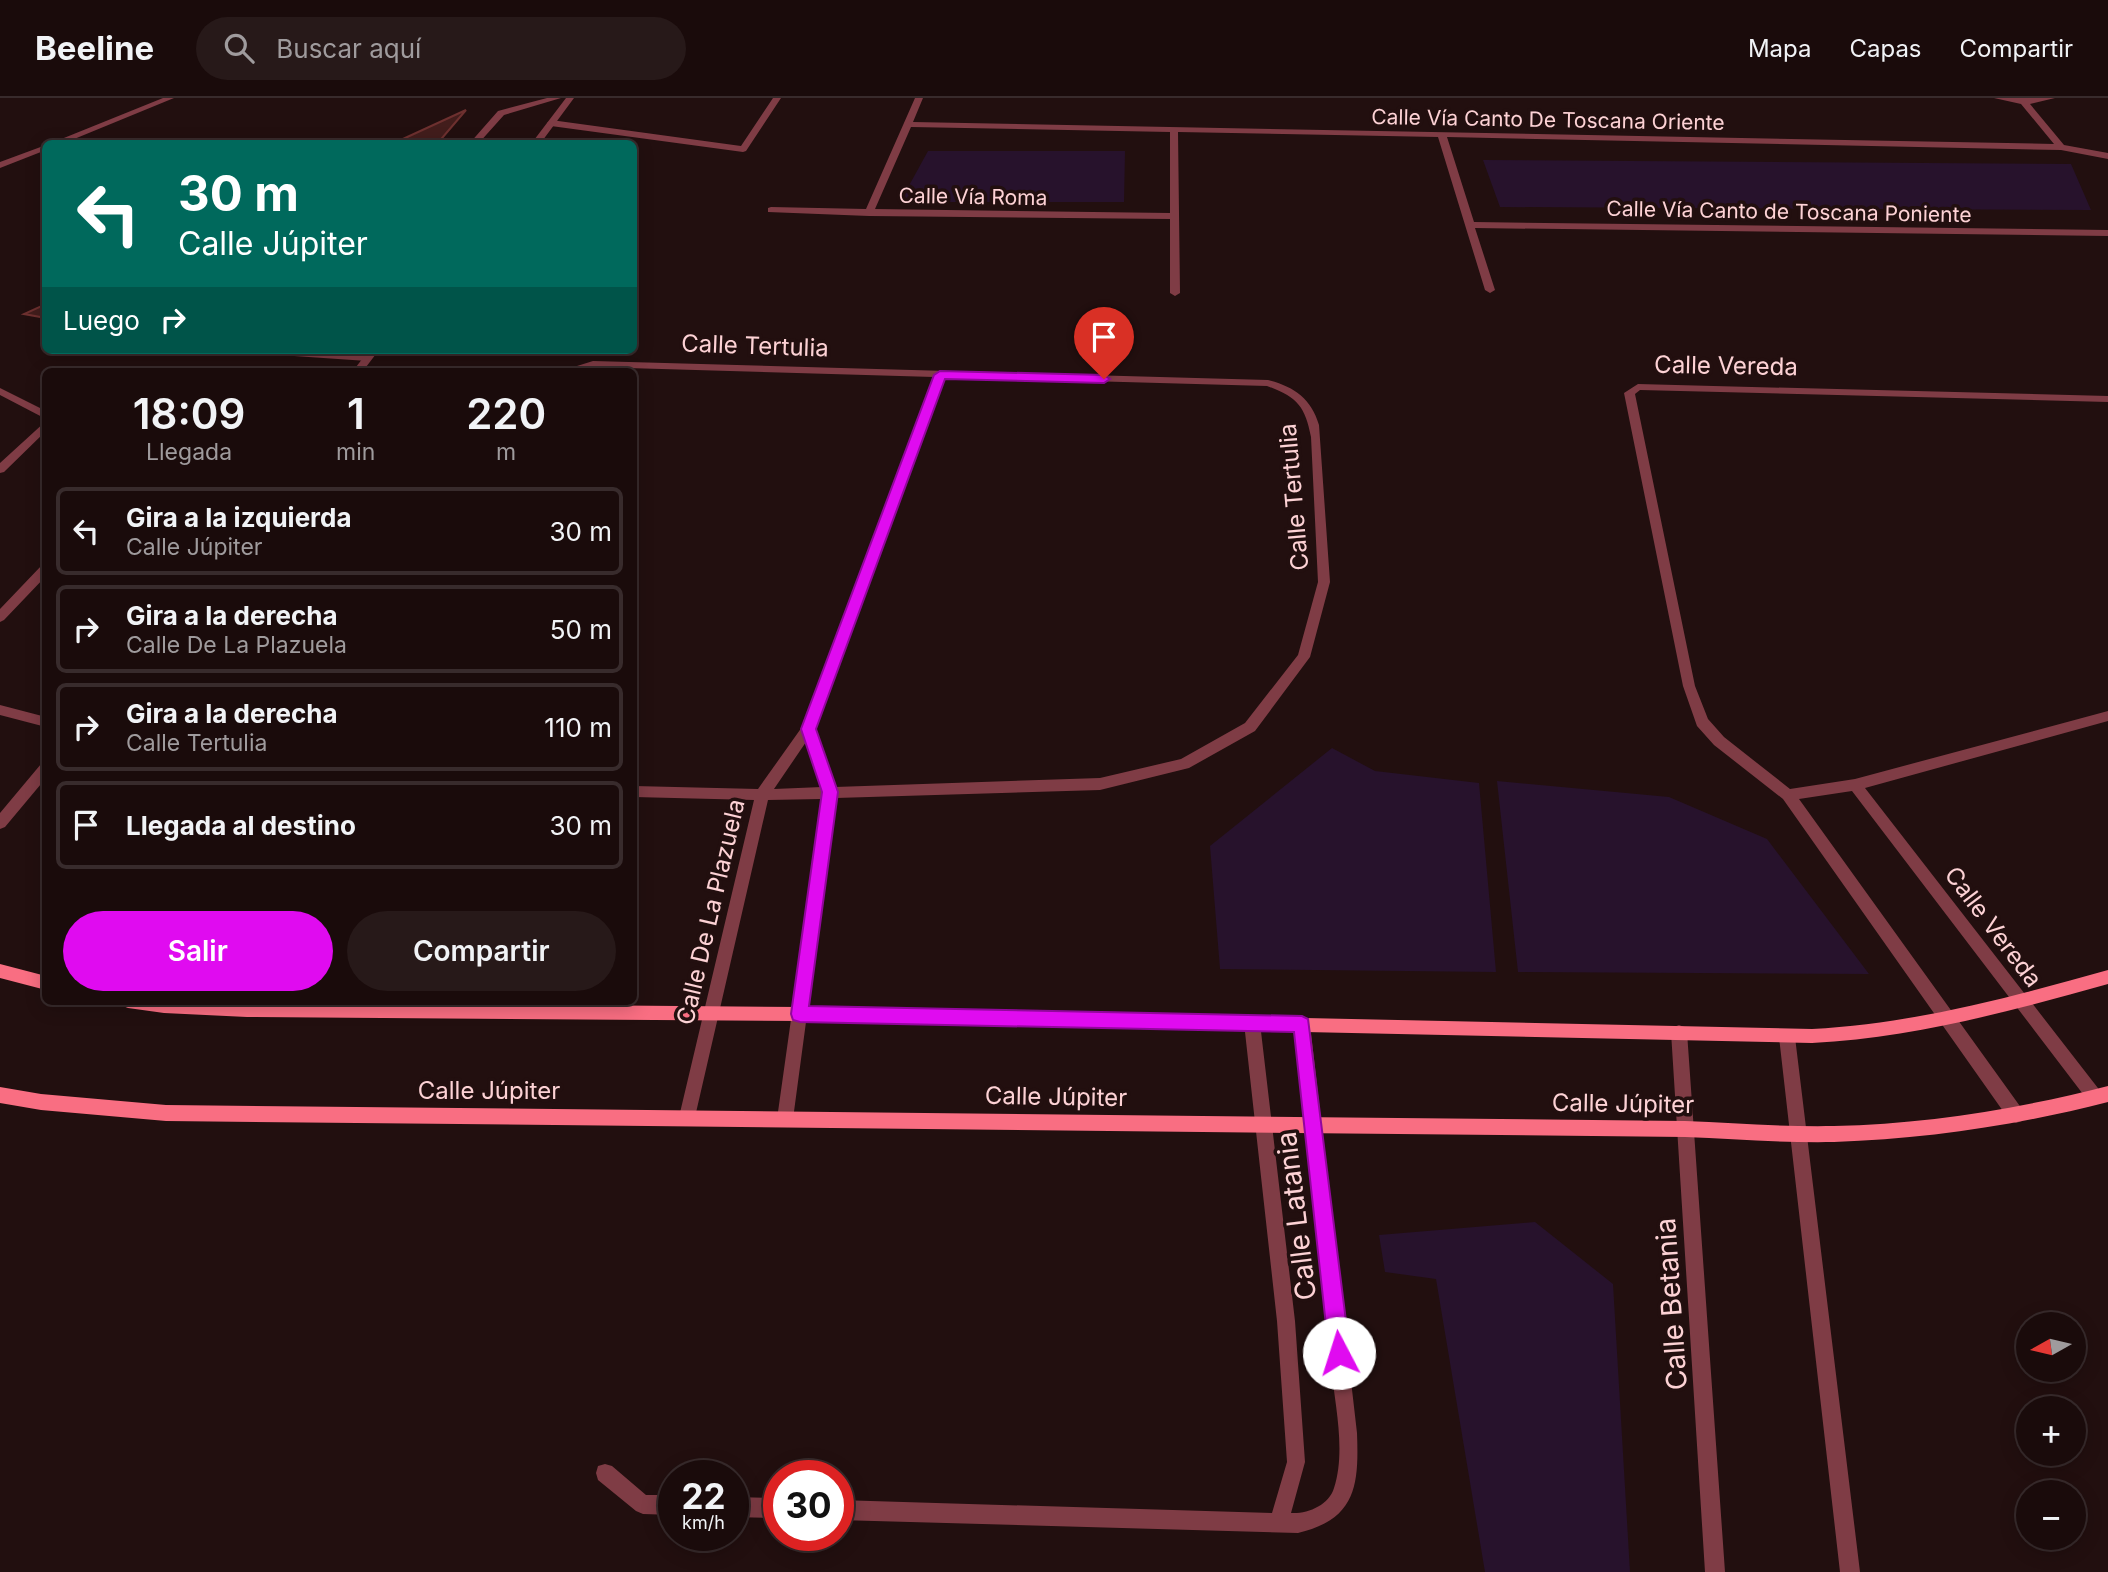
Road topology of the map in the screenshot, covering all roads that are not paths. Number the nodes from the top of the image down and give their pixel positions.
1 (170, 98) edge
2 (557, 98) edge
3 (570, 98) edge
4 (777, 98) edge
5 (919, 98) edge
6 (1998, 98) edge
7 (2051, 98) edge
8 (2024, 102) junction
9 (551, 123) junction
10 (909, 124) junction
11 (1174, 131) junction
12 (1442, 135) junction
13 (63, 140) edge
14 (477, 140) edge
15 (538, 140) edge
16 (2061, 147) junction
17 (42, 149) edge
18 (2108, 156) edge
19 (0, 165) edge
20 (771, 210) dead end
21 (869, 213) junction
22 (1174, 216) junction
23 (1470, 225) junction
24 (2108, 233) edge
25 (1490, 290) dead end
26 (1175, 293) dead end
27 (371, 354) edge
28 (360, 368) edge
29 (578, 368) edge
30 (940, 375) junction
31 (0, 391) edge
32 (2108, 398) edge
33 (42, 414) edge
34 (42, 428) edge
35 (0, 469) edge
36 (42, 572) edge
37 (0, 617) edge
38 (0, 710) edge
39 (2108, 716) edge
40 (42, 721) edge
41 (808, 729) junction
42 (42, 773) edge
43 (1855, 785) junction
44 (637, 791) edge
45 (830, 792) junction
46 (762, 795) junction
47 (1788, 796) junction
48 (0, 822) edge
49 (0, 971) edge
50 (2108, 977) edge
51 (42, 982) edge
52 (2021, 1001) junction
53 (157, 1005) edge
54 (710, 1014) junction
55 (800, 1014) junction
56 (1946, 1017) junction
57 (1252, 1023) junction
58 (1302, 1024) junction
59 (1679, 1032) junction
60 (1787, 1037) junction
61 (0, 1095) edge
62 (2101, 1095) edge
63 (2016, 1115) junction
64 (687, 1117) junction
65 (785, 1119) junction
66 (1263, 1124) junction
67 (1314, 1125) junction
68 (1685, 1129) junction
69 (1798, 1134) junction
70 (605, 1473) dead end
71 (658, 1504) edge
72 (854, 1510) edge
73 (1279, 1522) junction
74 (1715, 1572) edge
75 (1850, 1572) edge

1 - 13 street
2 - 14 street
3 - 9 street
4 - 9 street
5 - 10 street
6 - 8 street
7 - 8 street
8 - 16 street
9 - 15 street
10 - 11 street, Calle Vía Canto De Toscana Oriente
10 - 21 street
11 - 12 street, Calle Vía Canto De Toscana Oriente
11 - 22 street
12 - 16 street, Calle Vía Canto De Toscana Oriente
12 - 23 street
16 - 18 street
17 - 19 street
20 - 21 street, Calle Vía Roma
21 - 22 street, Calle Vía Roma
22 - 26 street
23 - 24 street, Calle Vía Canto de Toscana Poniente
23 - 25 street
27 - 28 street
29 - 30 street, Calle Tertulia
30 - 41 street, Calle De La Plazuela
30 - 45 street, Calle Tertulia
31 - 33 street
32 - 47 street, Calle Vereda
34 - 35 street
36 - 37 street
38 - 40 street
39 - 43 street
41 - 45 street
41 - 46 street, Calle De La Plazuela
42 - 48 street
43 - 47 street
43 - 52 street, Calle Vereda
44 - 46 street, Calle Tertulia
45 - 46 street, Calle Tertulia
45 - 55 street
46 - 54 street, Calle De La Plazuela
47 - 56 street, Calle Vereda
49 - 51 main road
50 - 52 main road
52 - 56 main road
52 - 62 street, Calle Vereda
53 - 54 main road
54 - 55 main road
54 - 64 street, Calle De La Plazuela
55 - 57 main road
55 - 65 street
56 - 60 main road
56 - 63 street, Calle Vereda
57 - 58 main road
57 - 66 street, Calle Latania
58 - 59 main road
58 - 67 street, Calle Latania
59 - 60 main road
59 - 68 street, Calle Betania
60 - 69 street
61 - 64 main road, Calle Júpiter
62 - 63 main road, Calle Júpiter
63 - 69 main road, Calle Júpiter
64 - 65 main road, Calle Júpiter
65 - 66 main road, Calle Júpiter
66 - 67 main road, Calle Júpiter
66 - 73 street, Calle Latania
67 - 68 main road, Calle Júpiter
67 - 73 street, Calle Latania
68 - 69 main road, Calle Júpiter
68 - 74 street, Calle Betania
69 - 75 street
70 - 71 street
72 - 73 street, Calle Latania

